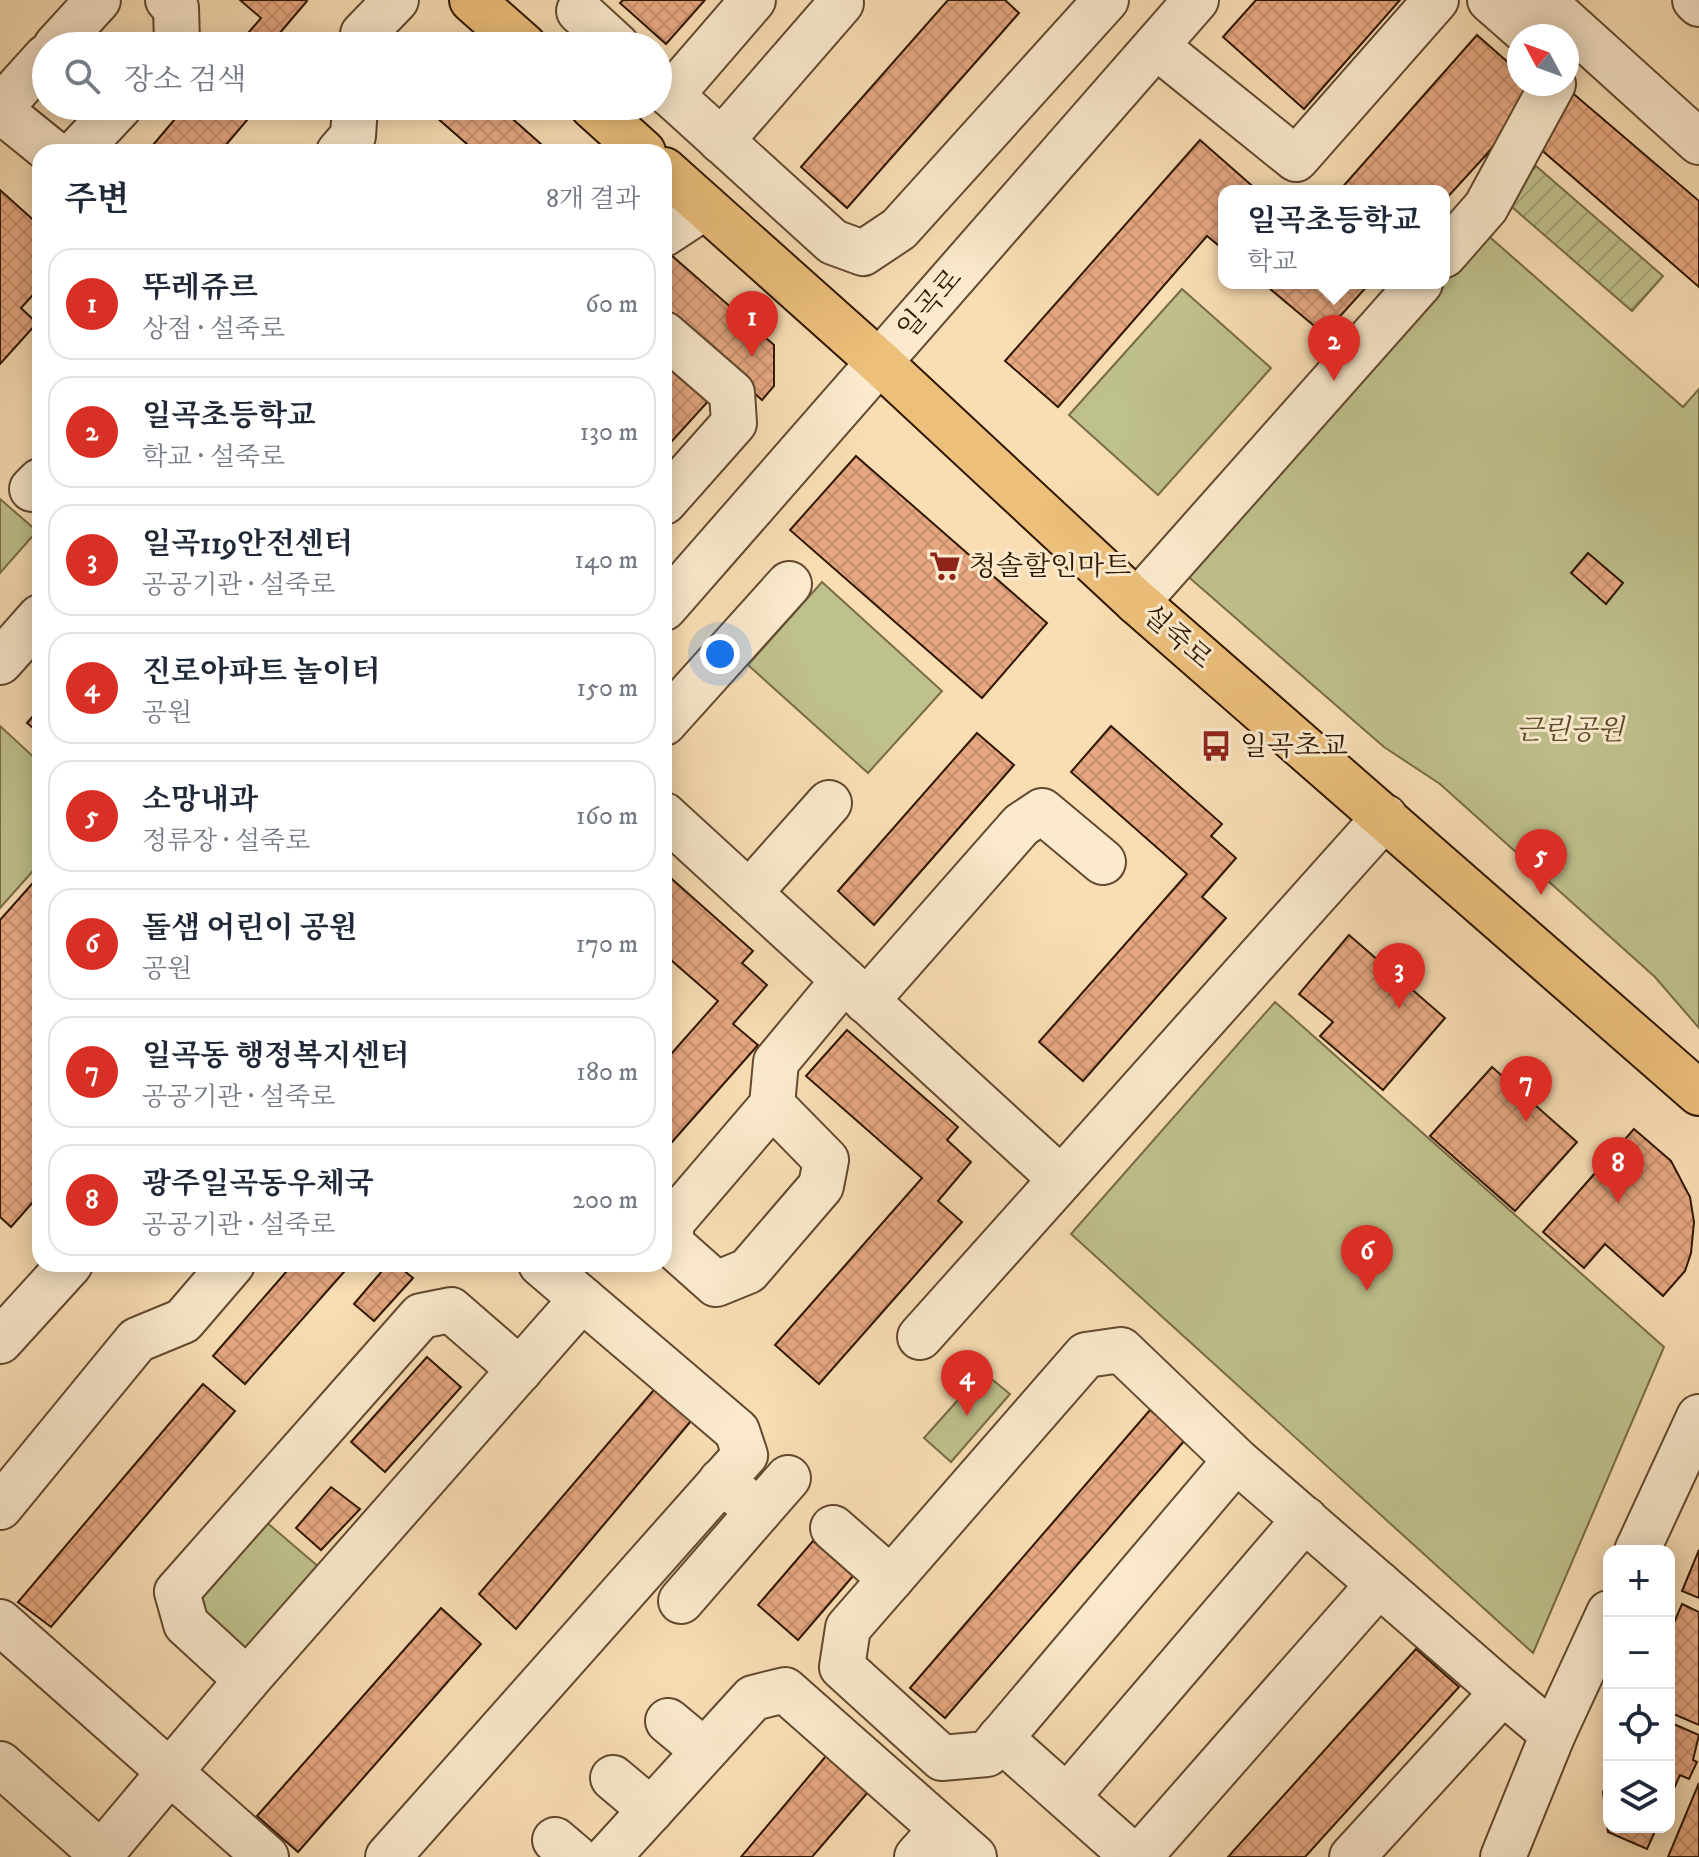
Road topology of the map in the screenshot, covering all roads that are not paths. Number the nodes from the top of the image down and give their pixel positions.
1 (98, 0) edge
2 (168, 0) edge
3 (396, 0) edge
4 (472, 0) edge
5 (753, 0) edge
6 (1106, 0) edge
7 (1196, 0) edge
8 (1436, 0) edge
9 (1490, 0) edge
10 (1542, 0) edge
11 (841, 3) dead end
12 (579, 11) dead end
13 (1517, 24) edge
14 (69, 32) edge
15 (177, 32) edge
16 (365, 32) edge
17 (508, 32) edge
18 (602, 32) edge
19 (1156, 46) junction
20 (32, 73) edge
21 (672, 81) edge
22 (672, 96) edge
23 (1546, 96) edge
24 (0, 109) edge
25 (107, 120) edge
26 (354, 120) edge
27 (608, 120) edge
28 (721, 141) junction
29 (1699, 142) edge
30 (42, 144) edge
31 (84, 144) edge
32 (346, 144) edge
33 (634, 144) edge
34 (1501, 161) dead end
35 (672, 177) edge
36 (705, 207) junction
37 (1486, 207) junction
38 (672, 229) edge
39 (1450, 248) edge
40 (1415, 289) edge
41 (672, 341) edge
42 (879, 362) junction
43 (672, 493) edge
44 (789, 584) dead end
45 (672, 599) edge
46 (1137, 602) junction
47 (32, 626) edge
48 (0, 662) edge
49 (672, 714) edge
50 (829, 803) dead end
51 (1385, 817) junction
52 (672, 822) edge
53 (1103, 862) dead end
54 (749, 893) junction
55 (855, 990) junction
56 (1699, 1093) edge
57 (772, 1105) dead end
58 (1061, 1179) junction
59 (63, 1272) edge
60 (225, 1272) edge
61 (550, 1272) edge
62 (582, 1299) junction
63 (920, 1337) dead end
64 (0, 1341) edge
65 (520, 1370) junction
66 (1699, 1417) edge
67 (1236, 1460) junction
68 (788, 1478) dead end
69 (721, 1481) junction
70 (0, 1507) edge
71 (759, 1511) junction
72 (1305, 1519) junction
73 (833, 1528) dead end
74 (1640, 1545) edge
75 (891, 1579) junction
76 (1379, 1584) junction
77 (681, 1601) dead end
78 (1607, 1617) edge
79 (0, 1622) edge
80 (247, 1680) junction
81 (1503, 1692) junction
82 (668, 1721) dead end
83 (1553, 1734) junction
84 (1000, 1738) junction
85 (704, 1751) junction
86 (0, 1764) edge
87 (170, 1772) junction
88 (613, 1778) dead end
89 (1067, 1797) junction
90 (651, 1810) junction
91 (929, 1843) edge
92 (103, 1855) edge
93 (1510, 1855) edge
94 (266, 1857) edge
95 (388, 1857) edge
96 (608, 1857) edge
97 (974, 1857) edge
98 (1137, 1857) edge
99 (1352, 1857) edge

1 - 14 street
2 - 15 street
3 - 16 street
4 - 17 main road
5 - 21 street
6 - 28 street
7 - 19 street, 일곡로
8 - 19 street
9 - 13 street
10 - 29 street
11 - 28 street
12 - 18 street
19 - 42 street, 일곡로
20 - 24 street
22 - 28 street
23 - 37 street
24 - 30 street
25 - 31 street
26 - 32 street
27 - 33 main road
34 - 37 street
35 - 36 main road, 설죽로
36 - 38 street
36 - 42 main road, 설죽로
37 - 39 street
40 - 46 street
41 - 43 street
42 - 45 street, 일곡로
42 - 46 main road, 설죽로
44 - 49 street
46 - 51 main road, 설죽로
47 - 48 street
50 - 54 street
51 - 56 main road, 설죽로
51 - 58 street
52 - 54 street
53 - 55 street
54 - 55 street
55 - 57 street
55 - 58 street
58 - 63 street
59 - 64 street
60 - 70 street
61 - 62 street
62 - 65 street
62 - 69 street
65 - 80 street
65 - 80 street
66 - 74 street
67 - 72 street
67 - 75 street
67 - 84 street
68 - 71 street
69 - 71 street
69 - 95 street
71 - 77 street
72 - 76 street
72 - 89 street
73 - 75 street
75 - 84 street
76 - 81 street
76 - 98 street
78 - 83 street
79 - 87 street
80 - 87 street
81 - 83 street
81 - 99 street
82 - 85 street
83 - 93 street
84 - 89 street
85 - 90 street
85 - 91 street
86 - 92 street
87 - 92 street
87 - 94 street
88 - 90 street
89 - 98 street
90 - 96 street
91 - 97 street

